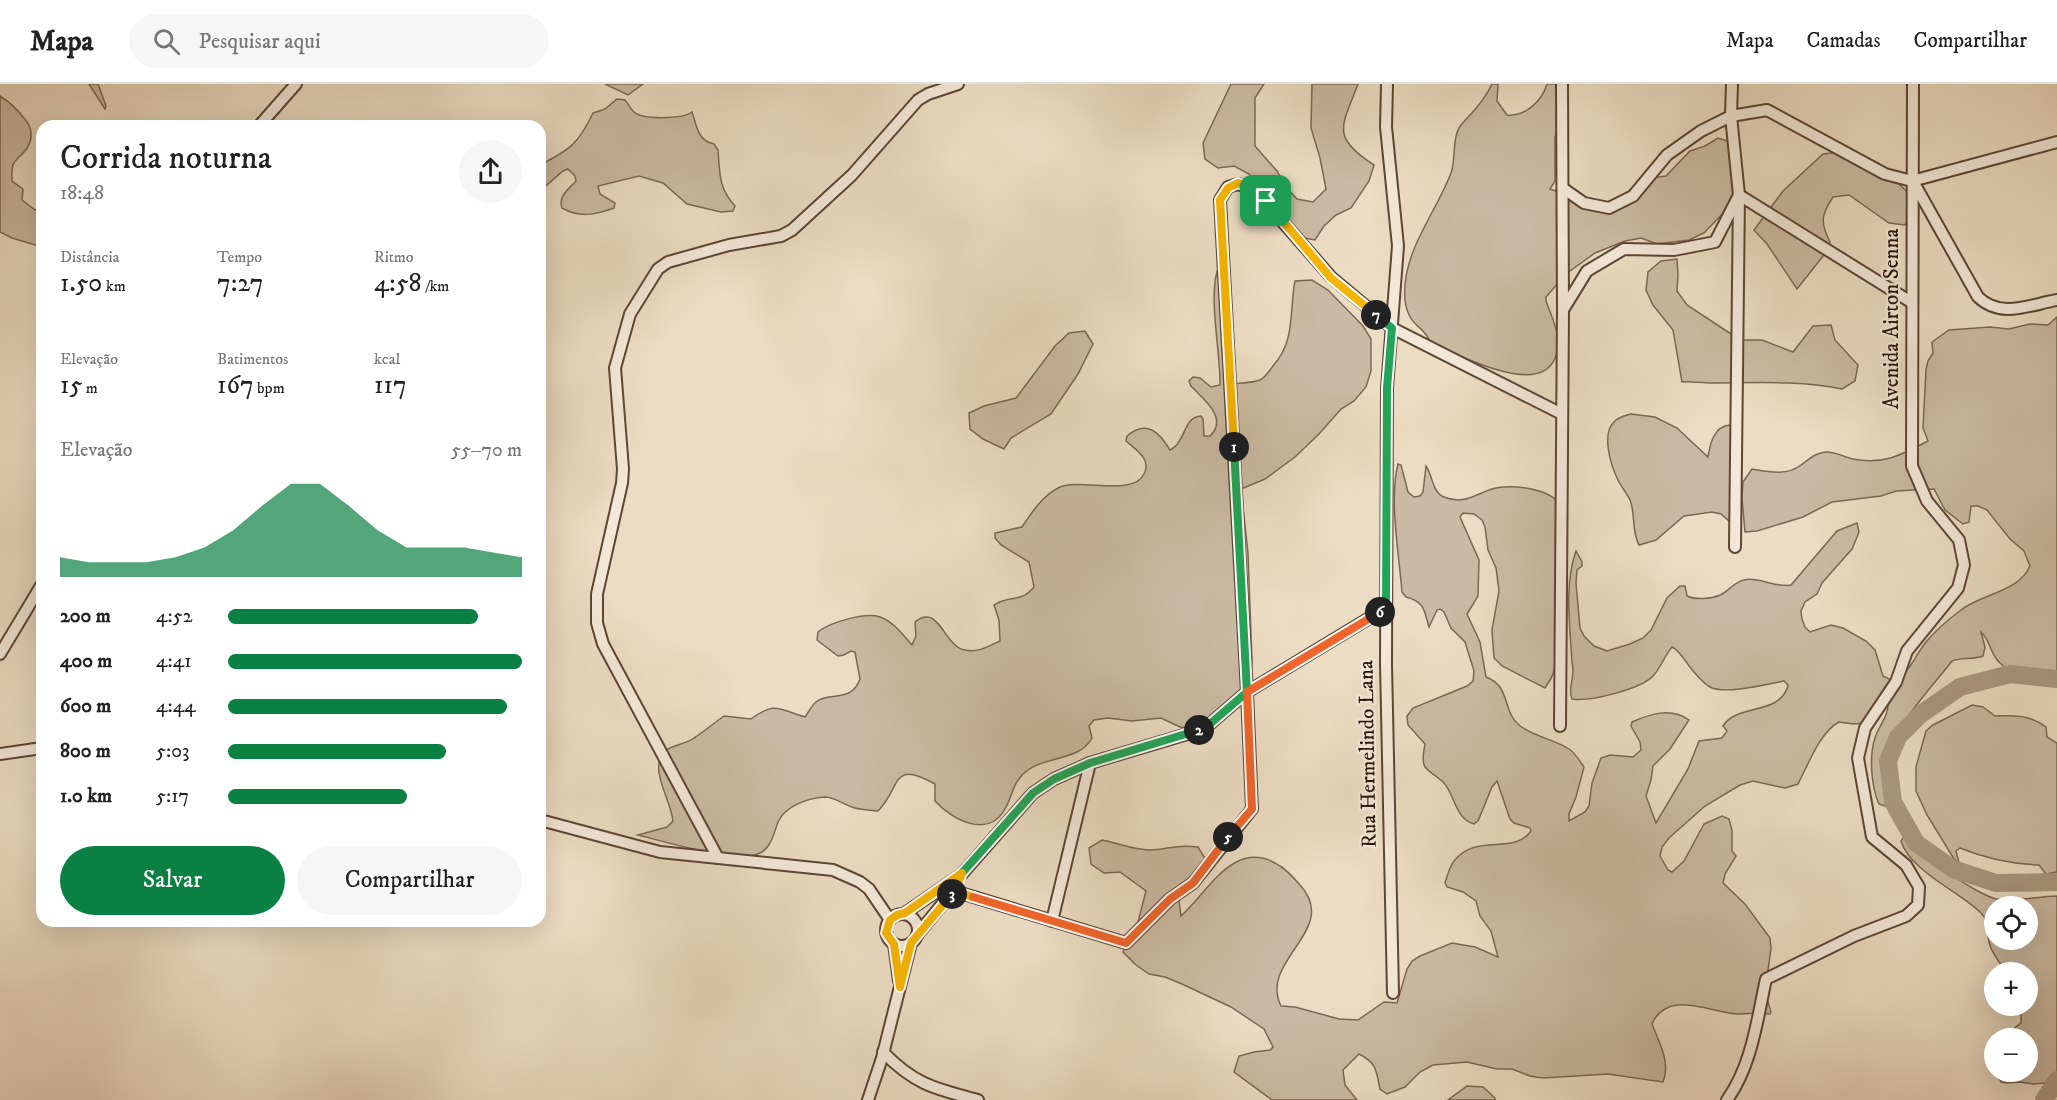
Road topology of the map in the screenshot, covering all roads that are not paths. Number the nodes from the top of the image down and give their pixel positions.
1 (296, 84) edge
2 (958, 84) edge
3 (1387, 84) edge
4 (1562, 84) edge
5 (1732, 84) edge
6 (1913, 84) edge
7 (1731, 116) junction
8 (264, 120) edge
9 (2057, 142) edge
10 (1912, 181) junction
11 (1563, 189) junction
12 (1739, 195) junction
13 (2057, 300) edge
14 (1911, 302) junction
15 (1563, 310) junction
16 (1392, 328) junction
17 (1563, 414) junction
18 (1735, 547) dead end
19 (36, 594) edge
20 (1386, 608) junction
21 (0, 654) edge
22 (1247, 692) junction
23 (1560, 726) dead end
24 (36, 749) edge
25 (0, 754) edge
26 (1090, 763) junction
27 (546, 822) edge
28 (718, 858) junction
29 (962, 873) junction
30 (954, 891) junction
31 (876, 897) junction
32 (904, 914) junction
33 (890, 920) junction
34 (1052, 921) junction
35 (914, 939) junction
36 (894, 944) junction
37 (900, 987) junction
38 (1393, 993) dead end
39 (883, 1052) junction
40 (868, 1100) edge
41 (978, 1100) edge
42 (1727, 1100) edge

1 - 8 street
2 - 28 street
3 - 16 street, Rua Hermelindo Lana
4 - 11 street
5 - 7 street
6 - 10 street, Avenida Airton Senna
7 - 10 street
7 - 11 street
7 - 12 street
9 - 10 street
10 - 13 street
10 - 14 street, Avenida Airton Senna
11 - 15 street
12 - 14 street
12 - 15 street
12 - 18 street
14 - 42 street, Avenida Airton Senna
15 - 17 street
16 - 17 street
16 - 20 street, Rua Hermelindo Lana
16 - 22 street
17 - 23 street
19 - 21 street
20 - 22 street
20 - 38 street, Rua Hermelindo Lana
22 - 26 street
22 - 34 street
24 - 25 street
26 - 29 street
26 - 34 street
27 - 28 street
28 - 31 street
29 - 30 street
29 - 32 street
30 - 34 street
30 - 35 street
31 - 32 street
31 - 33 street
32 - 33 street
32 - 35 street
33 - 36 street
35 - 36 street
35 - 37 street
36 - 37 street
37 - 39 street
39 - 40 street
39 - 41 street

